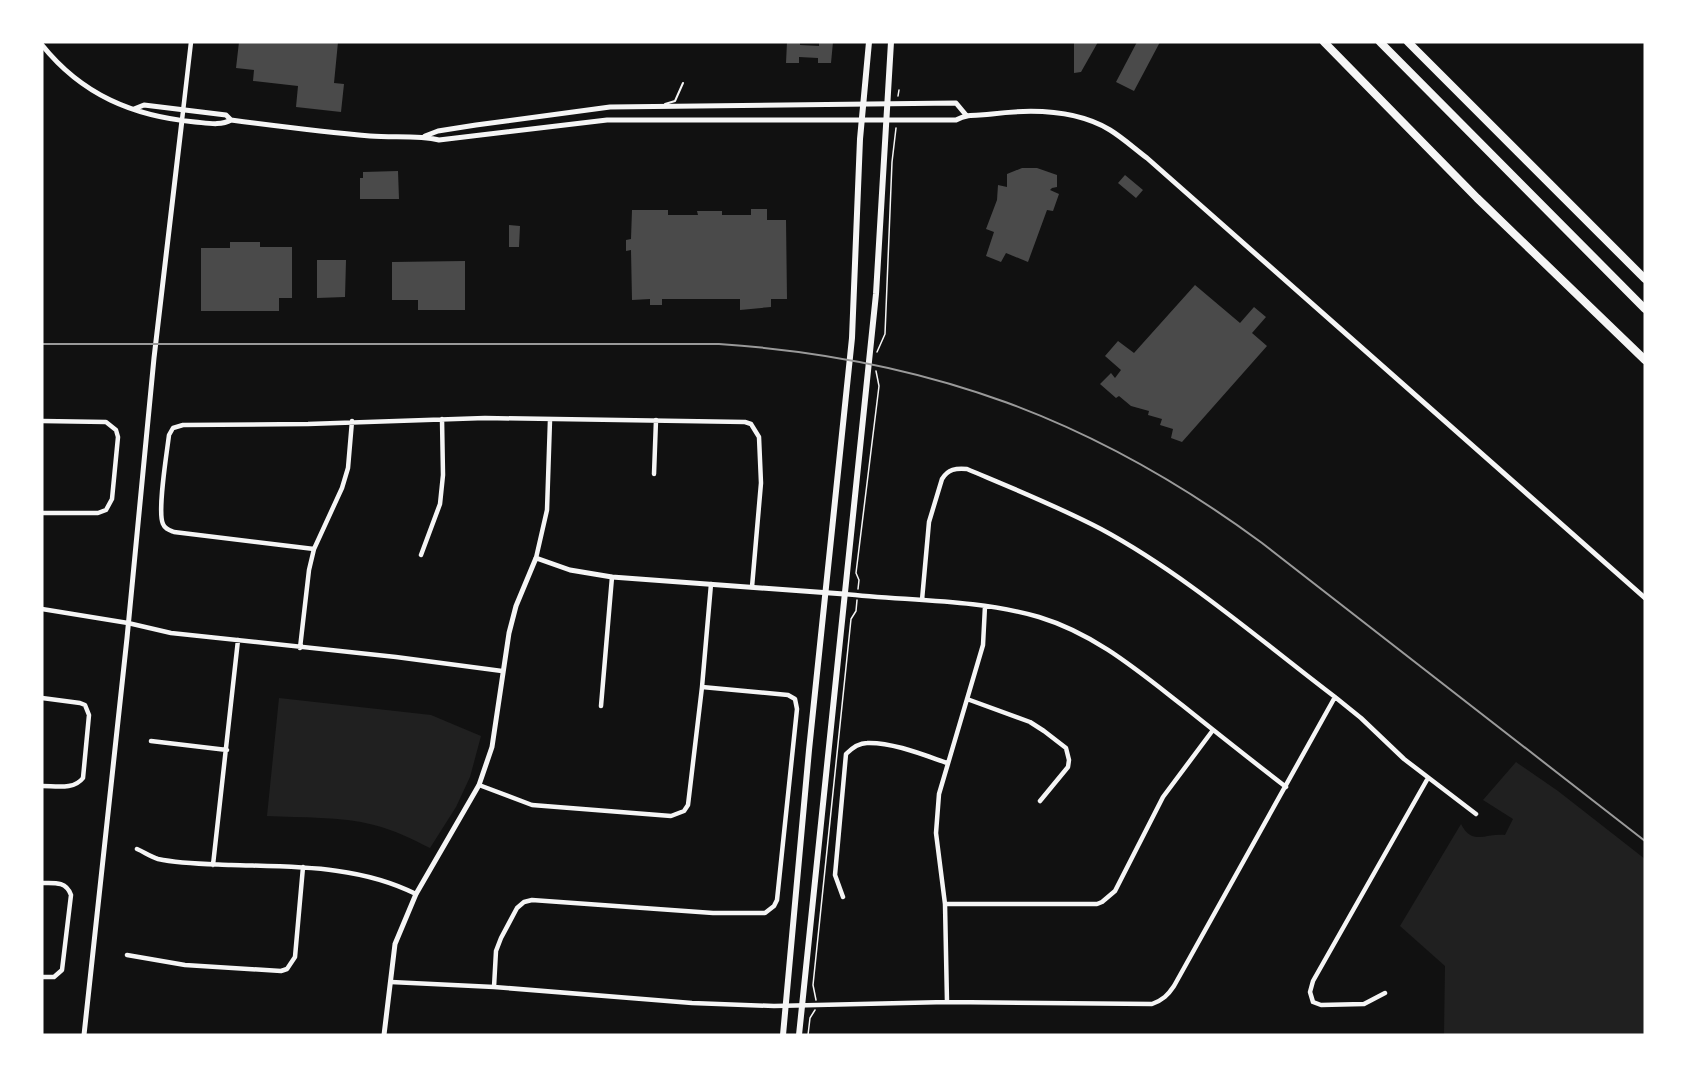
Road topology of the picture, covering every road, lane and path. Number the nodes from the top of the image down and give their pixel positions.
1 (190, 42) edge
2 (869, 42) edge
3 (891, 42) edge
4 (1324, 42) edge
5 (1380, 42) edge
6 (1408, 42) edge
7 (42, 45) edge
8 (683, 83) dead end
9 (865, 103) junction
10 (888, 103) junction
11 (650, 106) junction
12 (134, 108) junction
13 (183, 110) junction
14 (966, 115) junction
15 (182, 120) junction
16 (231, 120) junction
17 (863, 120) junction
18 (886, 120) junction
19 (896, 131) dead end
20 (423, 137) junction
21 (1645, 279) edge
22 (1645, 309) edge
23 (876, 360) dead end
24 (1645, 360) edge
25 (875, 370) dead end
26 (442, 419) junction
27 (550, 420) junction
28 (656, 420) junction
29 (352, 421) junction
30 (42, 422) edge
31 (654, 474) dead end
32 (42, 513) edge
33 (314, 549) junction
34 (421, 555) dead end
35 (536, 558) junction
36 (612, 577) junction
37 (711, 584) junction
38 (858, 584) dead end
39 (752, 587) junction
40 (825, 592) junction
41 (844, 594) junction
42 (1645, 598) edge
43 (922, 600) junction
44 (857, 605) dead end
45 (985, 606) junction
46 (42, 609) edge
47 (128, 623) junction
48 (238, 640) junction
49 (300, 648) junction
50 (502, 671) junction
51 (702, 687) junction
52 (1335, 697) junction
53 (42, 698) edge
54 (967, 699) junction
55 (601, 706) dead end
56 (1213, 730) junction
57 (151, 741) dead end
58 (227, 750) junction
59 (947, 763) junction
60 (1428, 778) junction
61 (479, 785) junction
62 (42, 786) edge
63 (1286, 787) junction
64 (1040, 801) dead end
65 (1476, 814) dead end
66 (137, 849) dead end
67 (213, 865) junction
68 (303, 867) junction
69 (42, 883) edge
70 (416, 894) junction
71 (843, 897) dead end
72 (945, 904) junction
73 (127, 955) dead end
74 (42, 977) edge
75 (391, 982) junction
76 (494, 987) junction
77 (1385, 993) dead end
78 (816, 996) dead end
79 (947, 1002) junction
80 (802, 1005) junction
81 (785, 1006) junction
82 (815, 1011) dead end
83 (84, 1035) edge
84 (384, 1035) edge
85 (783, 1035) edge
86 (799, 1035) edge
87 (808, 1035) edge

1 - 13 street
2 - 9 main road
3 - 10 main road
4 - 24 highway
5 - 22 highway
6 - 21 highway
7 - 12 street
8 - 11 lane
9 - 10 street
9 - 11 street
9 - 17 main road
10 - 14 street
10 - 18 main road
11 - 20 street
12 - 13 street
12 - 15 street
13 - 15 street
13 - 16 street
14 - 18 street
14 - 42 street
15 - 16 street
15 - 47 street
16 - 20 street
17 - 18 street
17 - 20 street
17 - 40 main road
18 - 41 main road
19 - 23 path
25 - 38 path
26 - 27 street
26 - 29 street
26 - 34 street
27 - 28 street
27 - 35 street
28 - 31 street
28 - 39 street
29 - 33 street
29 - 33 street
30 - 32 street
33 - 49 street
35 - 36 street
35 - 50 street
36 - 37 street
36 - 55 street
37 - 39 street
37 - 51 street
39 - 40 street
40 - 41 street
40 - 81 main road
41 - 43 street
41 - 80 main road
43 - 45 street
43 - 52 street
44 - 78 path
45 - 54 street
45 - 56 street
46 - 47 street
47 - 48 street
47 - 83 street
48 - 49 street
48 - 58 street
49 - 50 street
50 - 61 street
51 - 61 street
51 - 76 street
52 - 60 street
52 - 63 street
53 - 62 street
54 - 59 street
54 - 64 street
56 - 63 street
56 - 72 street
57 - 58 street
58 - 67 street
59 - 71 street
59 - 72 street
60 - 65 street
60 - 77 street
61 - 70 street
63 - 79 street
66 - 67 street
67 - 68 street
68 - 70 street
68 - 73 street
69 - 74 street
70 - 75 street
72 - 79 street
75 - 76 street
75 - 84 street
76 - 81 street
79 - 80 street
80 - 81 street
80 - 86 main road
81 - 85 main road
82 - 87 path

